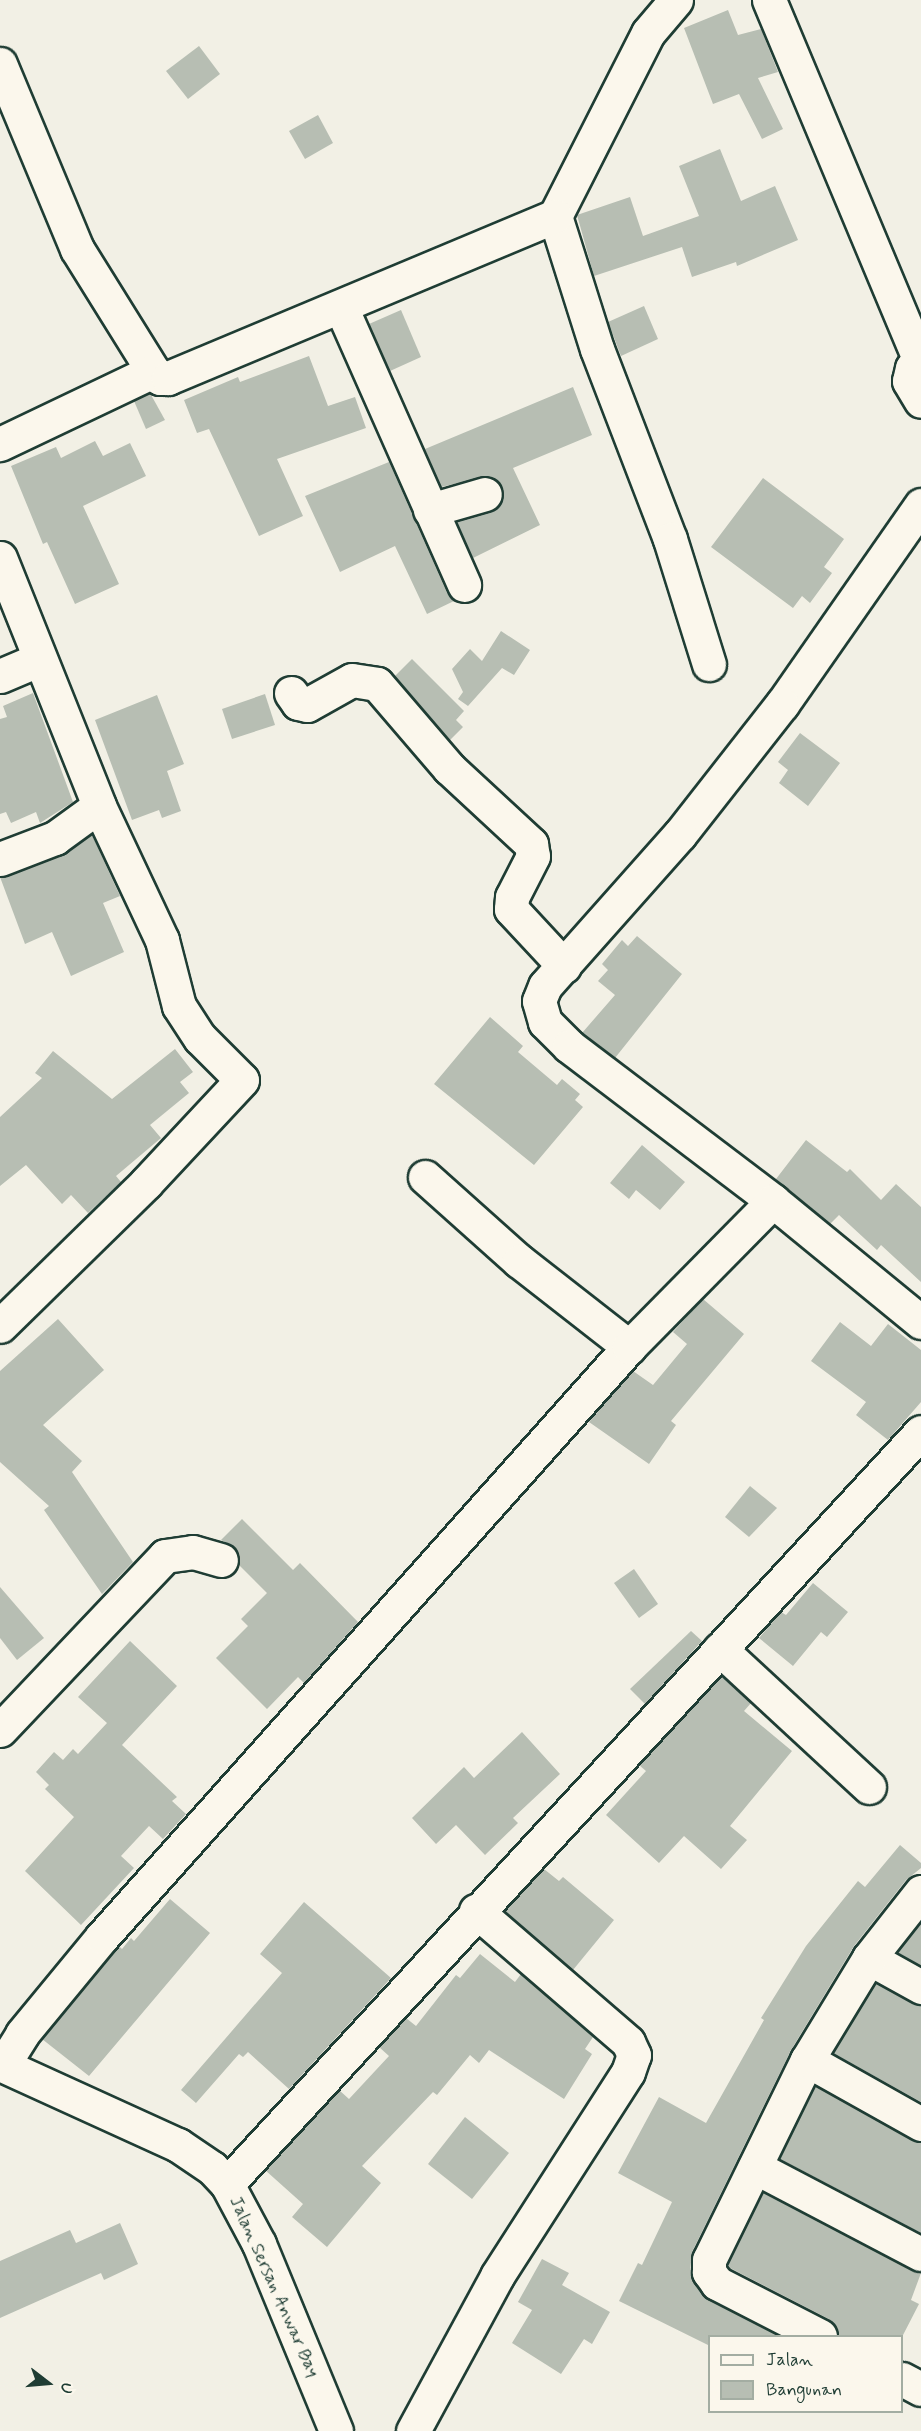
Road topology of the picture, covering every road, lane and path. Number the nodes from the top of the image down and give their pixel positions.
1 (676, 0) edge
2 (769, 0) edge
3 (0, 64) edge
4 (555, 216) junction
5 (340, 307) junction
6 (920, 358) edge
7 (153, 371) junction
8 (921, 401) edge
9 (0, 444) edge
10 (484, 494) dead end
11 (921, 505) edge
12 (430, 510) junction
13 (0, 558) edge
14 (464, 585) dead end
15 (40, 659) junction
16 (709, 664) dead end
17 (0, 676) edge
18 (291, 693) dead end
19 (99, 806) junction
20 (0, 859) edge
21 (564, 966) junction
22 (425, 1177) dead end
23 (773, 1201) junction
24 (921, 1322) edge
25 (0, 1326) edge
26 (629, 1347) junction
27 (921, 1432) edge
28 (221, 1560) dead end
29 (720, 1649) junction
30 (0, 1730) edge
31 (869, 1787) dead end
32 (921, 1892) edge
33 (476, 1911) junction
34 (869, 1958) junction
35 (921, 1987) edge
36 (807, 2060) junction
37 (2, 2064) edge
38 (921, 2124) edge
39 (755, 2167) junction
40 (227, 2184) junction
41 (921, 2254) edge
42 (816, 2335) edge
43 (903, 2380) edge
44 (921, 2389) edge
45 (336, 2431) edge
46 (413, 2431) edge

1 - 4 street
2 - 6 street
3 - 7 street
4 - 5 street
4 - 16 street
5 - 7 street
5 - 12 street
6 - 8 street
7 - 9 street
10 - 12 street
11 - 21 street
12 - 14 street
13 - 15 street
15 - 17 street
15 - 19 street
18 - 21 street
19 - 20 street
19 - 25 street
21 - 23 street
22 - 26 street
23 - 24 street
23 - 26 street
26 - 37 street
27 - 29 street
28 - 30 street
29 - 31 street
29 - 33 street
32 - 34 street
33 - 40 street
33 - 46 street
34 - 35 street
34 - 36 street
36 - 38 street
36 - 39 street
37 - 40 street, Jalan Sersan Anwar Bay
39 - 41 street
39 - 42 street
40 - 45 street, Jalan Sersan Anwar Bay
43 - 44 street

